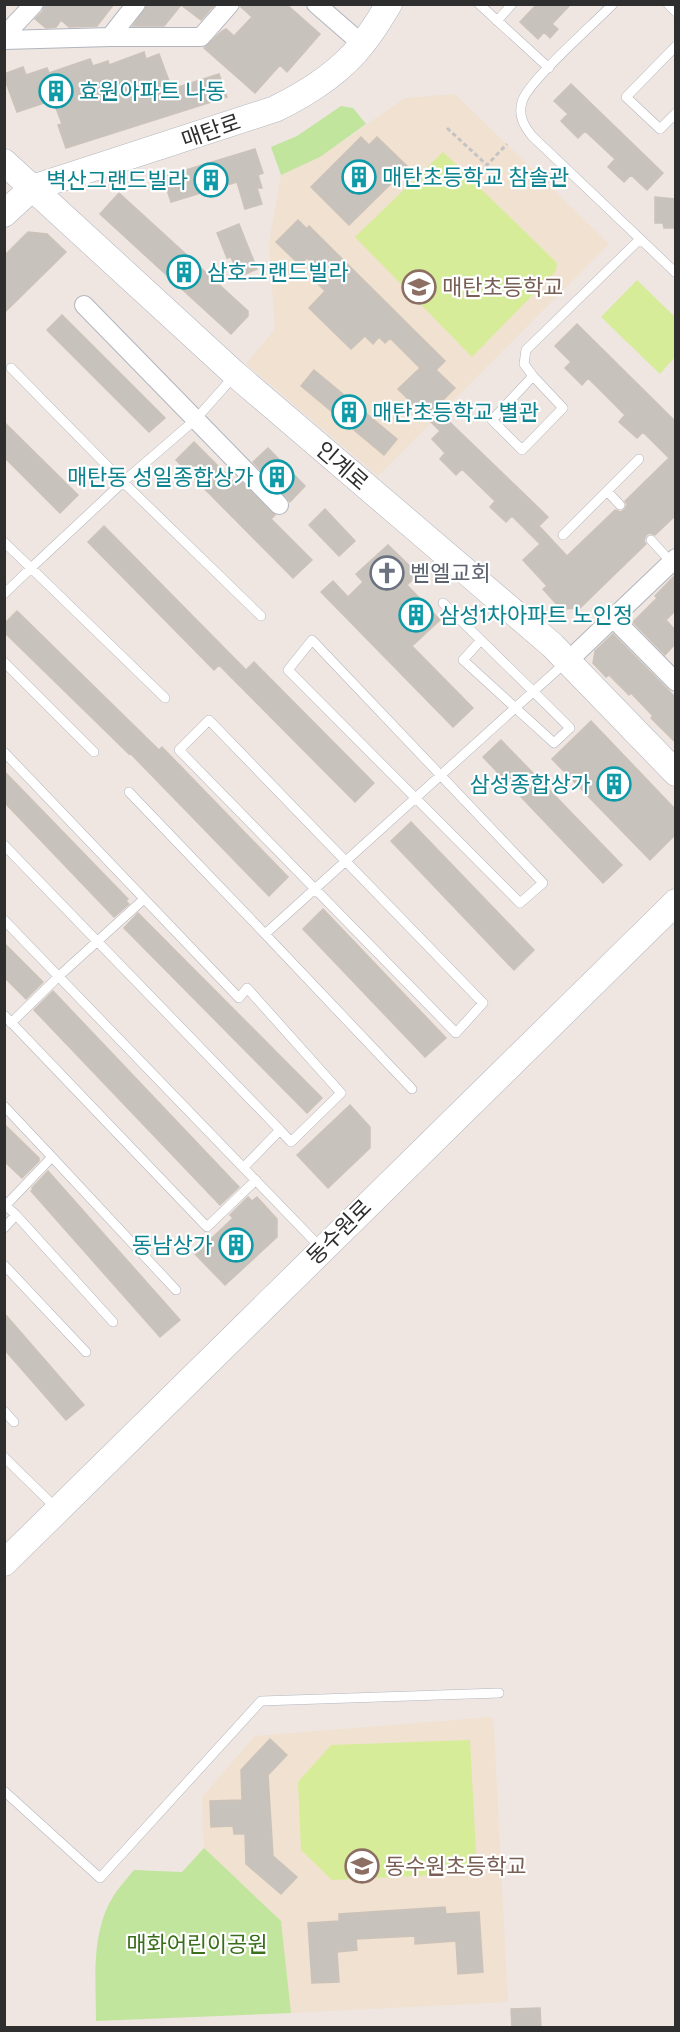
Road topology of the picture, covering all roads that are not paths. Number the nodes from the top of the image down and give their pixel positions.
1 (34, 4) edge
2 (136, 4) edge
3 (230, 4) edge
4 (316, 4) edge
5 (389, 4) edge
6 (479, 4) edge
7 (512, 4) edge
8 (613, 4) edge
9 (668, 4) edge
10 (675, 12) edge
11 (497, 21) junction
12 (110, 37) junction
13 (4, 38) edge
14 (362, 44) junction
15 (675, 46) edge
16 (549, 68) junction
17 (675, 112) edge
18 (4, 162) edge
19 (32, 188) junction
20 (4, 214) edge
21 (639, 240) junction
22 (675, 273) edge
23 (84, 305) dead end
24 (11, 368) dead end
25 (235, 374) junction
26 (533, 376) junction
27 (196, 419) junction
28 (639, 459) dead end
29 (123, 482) junction
30 (607, 491) junction
31 (279, 506) dead end
32 (620, 506) dead end
33 (563, 535) dead end
34 (651, 540) dead end
35 (4, 542) edge
36 (673, 560) edge
37 (31, 568) junction
38 (4, 594) edge
39 (443, 603) dead end
40 (261, 616) dead end
41 (612, 617) junction
42 (481, 640) junction
43 (568, 661) junction
44 (4, 662) edge
45 (673, 675) edge
46 (534, 692) junction
47 (165, 698) dead end
48 (516, 708) junction
49 (4, 752) edge
50 (94, 752) dead end
51 (675, 772) edge
52 (440, 774) junction
53 (129, 792) dead end
54 (415, 798) junction
55 (4, 846) edge
56 (346, 862) junction
57 (315, 888) junction
58 (144, 899) junction
59 (675, 903) edge
60 (4, 920) edge
61 (265, 934) junction
62 (97, 941) junction
63 (59, 976) junction
64 (8, 1019) edge
65 (412, 1089) dead end
66 (4, 1106) edge
67 (280, 1130) junction
68 (52, 1156) junction
69 (243, 1167) junction
70 (256, 1180) junction
71 (5, 1204) edge
72 (16, 1215) junction
73 (4, 1227) edge
74 (322, 1249) junction
75 (4, 1265) edge
76 (176, 1290) dead end
77 (113, 1322) dead end
78 (86, 1352) dead end
79 (4, 1411) edge
80 (14, 1422) dead end
81 (4, 1457) edge
82 (58, 1511) junction
83 (4, 1563) edge
84 (500, 1693) dead end
85 (4, 1791) edge

1 - 13 street
2 - 12 street
3 - 12 street
4 - 14 street
5 - 14 street, 매탄로
6 - 11 lane
7 - 11 lane
8 - 16 lane
9 - 10 lane
11 - 16 lane
12 - 13 street
14 - 19 street, 매탄로
15 - 17 lane
16 - 21 lane
18 - 19 street, 인계로
19 - 20 street, 매탄로
19 - 25 street, 인계로
21 - 22 lane
21 - 26 lane
23 - 27 street
24 - 29 lane
25 - 27 lane
25 - 43 street, 인계로
26 - 26 lane
27 - 29 lane
27 - 31 street
28 - 30 lane
29 - 37 lane
29 - 40 lane
30 - 32 lane
30 - 33 lane
34 - 36 lane
35 - 37 lane
36 - 41 street
37 - 38 lane
37 - 47 lane
39 - 42 lane
41 - 43 street
41 - 45 street
42 - 46 lane
42 - 48 lane
43 - 46 lane
43 - 51 street, 인계로
44 - 50 lane
46 - 48 lane
46 - 48 lane
48 - 52 lane
49 - 58 lane
52 - 54 lane
52 - 54 lane
52 - 54 lane
53 - 61 lane
54 - 56 lane
55 - 62 lane
56 - 57 lane
56 - 57 lane
56 - 57 lane
57 - 61 lane
58 - 62 lane
58 - 67 lane
59 - 74 street, 동수원로
60 - 63 lane
61 - 65 lane
62 - 63 lane
62 - 67 lane
63 - 64 lane
63 - 69 lane
64 - 70 lane
66 - 68 lane
67 - 69 lane
68 - 71 lane
68 - 76 lane
69 - 70 lane
70 - 74 lane
71 - 72 lane
72 - 73 lane
72 - 77 lane
74 - 82 street, 동수원로
75 - 78 lane
79 - 80 lane
81 - 82 lane
82 - 83 street, 동수원로
84 - 85 lane

